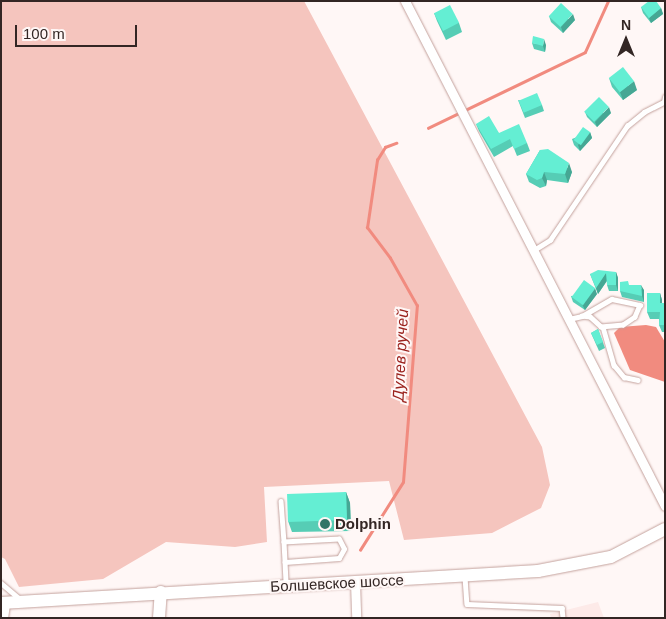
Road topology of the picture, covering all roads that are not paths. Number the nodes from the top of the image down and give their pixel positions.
1 (405, 1) edge
2 (665, 97) edge
3 (534, 250) junction
4 (582, 316) junction
5 (569, 319) junction
6 (603, 327) junction
7 (638, 380) dead end
8 (281, 502) dead end
9 (665, 506) edge
10 (665, 529) edge
11 (284, 542) junction
12 (284, 562) junction
13 (465, 576) junction
14 (355, 582) junction
15 (1, 583) edge
16 (286, 586) junction
17 (161, 592) junction
18 (22, 602) junction
19 (3, 603) edge
20 (3, 618) edge
21 (159, 618) edge
22 (356, 618) edge
23 (563, 618) edge

1 - 3 street
2 - 3 lane
3 - 5 street
4 - 5 lane
4 - 6 lane
4 - 6 lane
5 - 9 street
6 - 7 lane
8 - 11 lane
10 - 13 main road, Болшевское шоссе
11 - 12 lane
11 - 12 lane
12 - 16 lane
13 - 14 main road, Болшевское шоссе
13 - 23 lane
14 - 16 main road, Болшевское шоссе
14 - 22 street
15 - 18 lane
16 - 17 main road, Болшевское шоссе
17 - 18 main road, Болшевское шоссе
17 - 21 main road
18 - 19 main road, Болшевское шоссе
19 - 20 street

